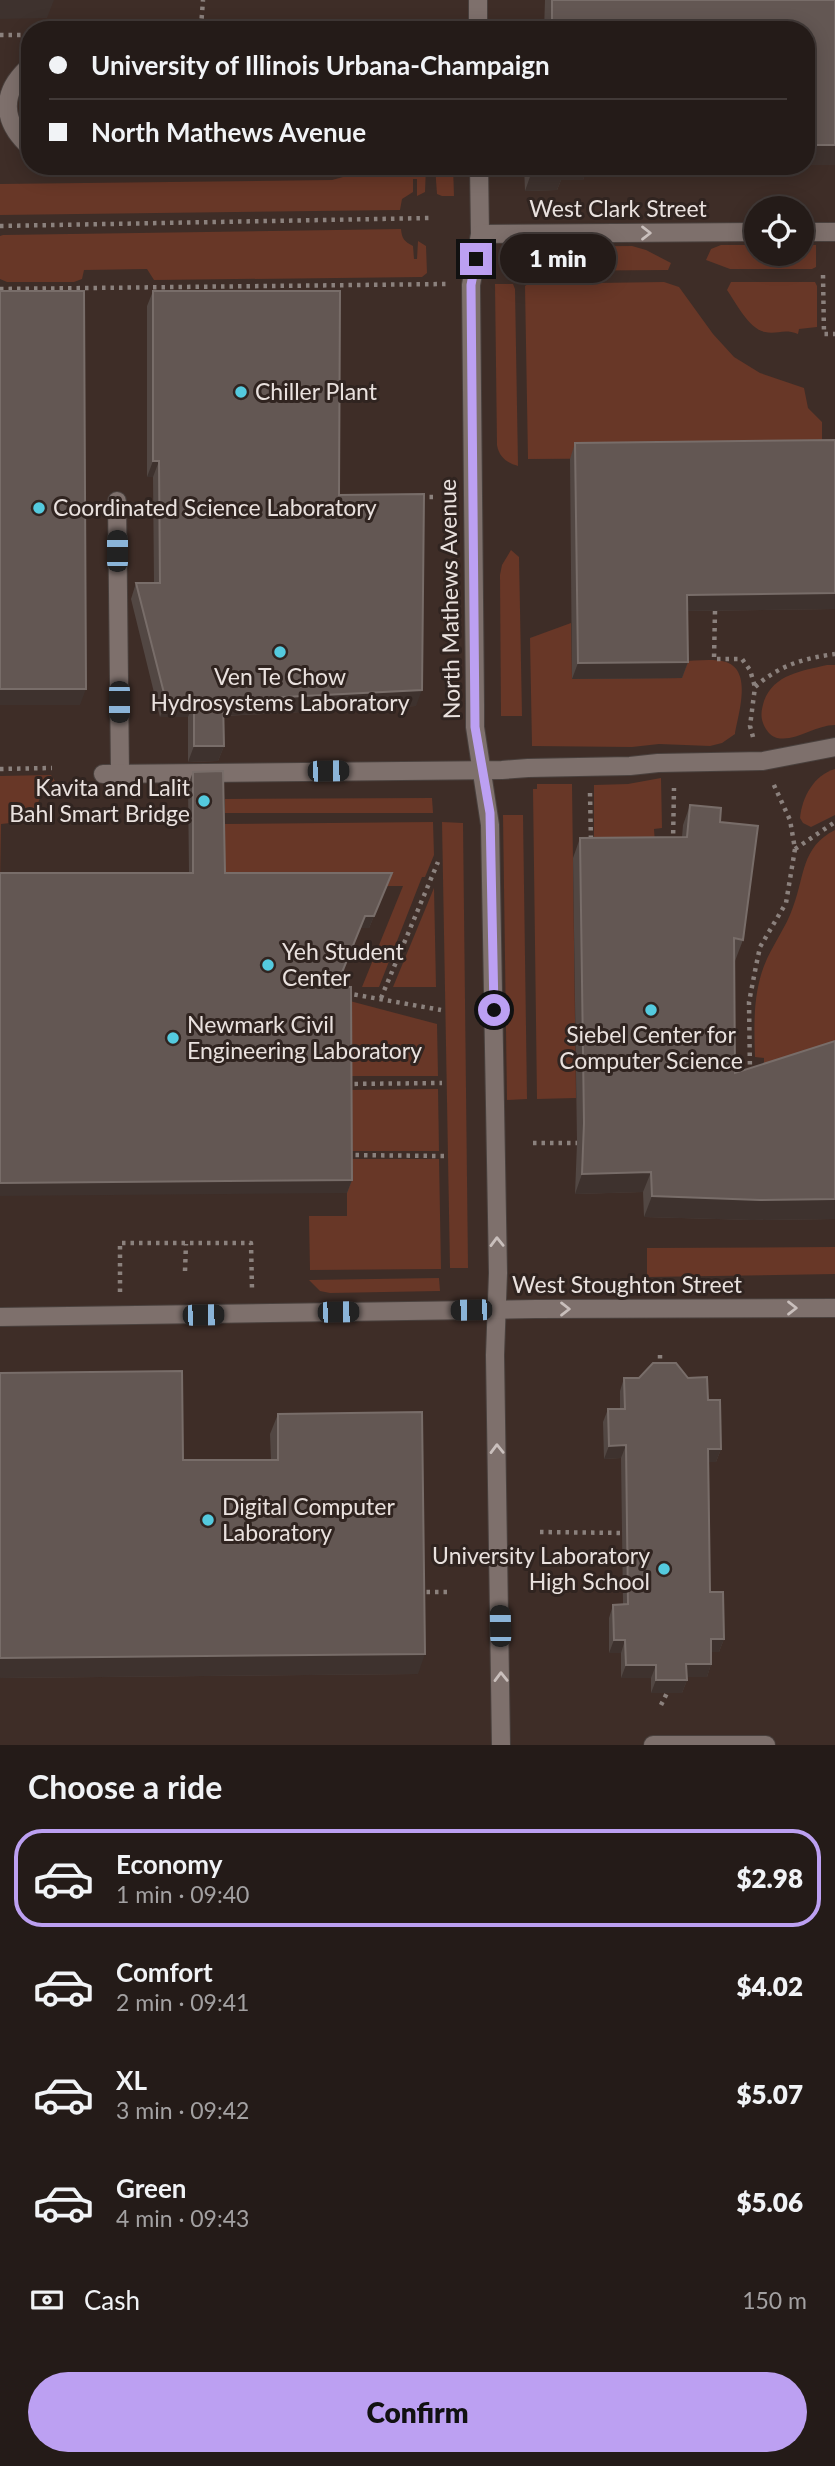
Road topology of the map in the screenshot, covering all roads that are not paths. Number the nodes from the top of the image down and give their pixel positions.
1 (478, 0) edge
2 (478, 21) edge
3 (21, 75) edge
4 (21, 139) edge
5 (479, 175) edge
6 (744, 232) edge
7 (814, 232) edge
8 (835, 232) edge
9 (480, 234) junction
10 (117, 501) dead end
11 (835, 747) edge
12 (482, 770) junction
13 (835, 1308) edge
14 (496, 1310) junction
15 (0, 1317) edge
16 (500, 1745) edge
17 (653, 1745) edge
18 (766, 1745) edge

1 - 2 street
3 - 4 street
5 - 9 street, North Mathews Avenue
9 -> 6 street, West Clark Street
7 - 8 street
9 - 12 street, North Mathews Avenue
10 - 12 street
11 - 12 street
14 -> 12 street, North Mathews Avenue
14 -> 13 street, West Stoughton Street
14 - 15 street, West Stoughton Street
16 -> 14 street, North Mathews Avenue
17 - 18 street

